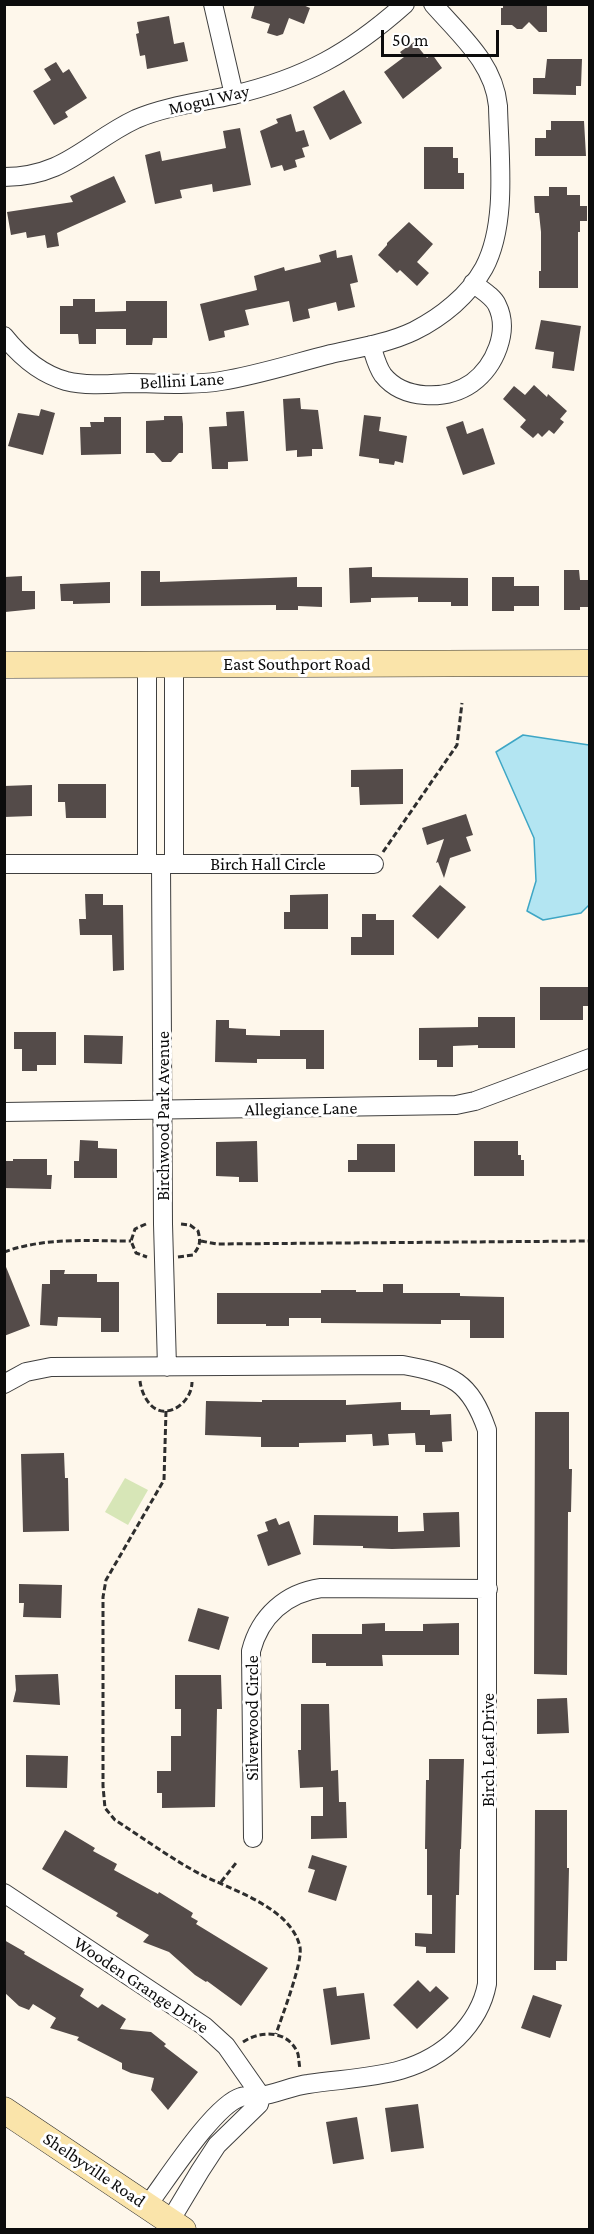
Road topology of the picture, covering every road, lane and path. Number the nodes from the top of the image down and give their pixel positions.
1 (213, 4) edge
2 (405, 4) edge
3 (433, 4) edge
4 (234, 94) junction
5 (4, 177) edge
6 (473, 283) junction
7 (4, 336) edge
8 (371, 345) junction
9 (590, 663) edge
10 (147, 664) junction
11 (174, 664) junction
12 (4, 665) edge
13 (462, 703) dead end
14 (4, 864) edge
15 (161, 864) junction
16 (374, 864) joint
17 (590, 1058) edge
18 (162, 1110) junction
19 (4, 1112) edge
20 (150, 1224) dead end
21 (181, 1224) dead end
22 (130, 1241) junction
23 (201, 1241) junction
24 (590, 1241) edge
25 (4, 1252) edge
26 (155, 1257) dead end
27 (177, 1257) dead end
28 (167, 1367) junction
29 (140, 1377) dead end
30 (192, 1377) dead end
31 (4, 1384) edge
32 (166, 1411) junction
33 (488, 1589) junction
34 (253, 1838) dead end
35 (236, 1863) dead end
36 (221, 1882) junction
37 (4, 1893) edge
38 (276, 2034) junction
39 (242, 2044) dead end
40 (301, 2074) dead end
41 (260, 2100) junction
42 (4, 2110) edge
43 (147, 2206) junction
44 (177, 2225) edge

1 - 4 street
2 - 4 street, Mogul Way
3 - 6 street, Bellini Lane
4 - 5 street, Mogul Way
6 - 8 street, Bellini Lane
6 - 8 street
7 - 8 street, Bellini Lane
9 - 11 main road, East Southport Road
10 - 11 main road, East Southport Road
10 - 12 main road, East Southport Road
10 - 15 street, Birchwood Park Avenue
11 - 15 street, Birchwood Park Avenue
13 - 16 path
14 - 15 street, Birch Hall Circle
15 - 16 street, Birch Hall Circle
15 - 18 street, Birchwood Park Avenue
17 - 18 street, Allegiance Lane
18 - 19 street, Allegiance Lane
18 - 28 street, Birchwood Park Avenue
20 - 22 path
21 - 23 path
22 - 25 path
22 - 26 path
23 - 24 path
23 - 27 path
28 - 31 street
28 - 33 street, Birch Leaf Drive
29 - 32 path
30 - 32 path
32 - 36 path
33 - 34 street, Silverwood Circle
33 - 41 street, Birch Leaf Drive
35 - 36 path
36 - 38 path
37 - 41 street, Wooden Grange Drive
38 - 39 path
38 - 40 path
41 - 43 street, Birch Leaf Drive
41 - 44 street, Birch Leaf Drive
42 - 43 main road, Shelbyville Road
43 - 44 main road, Shelbyville Road

